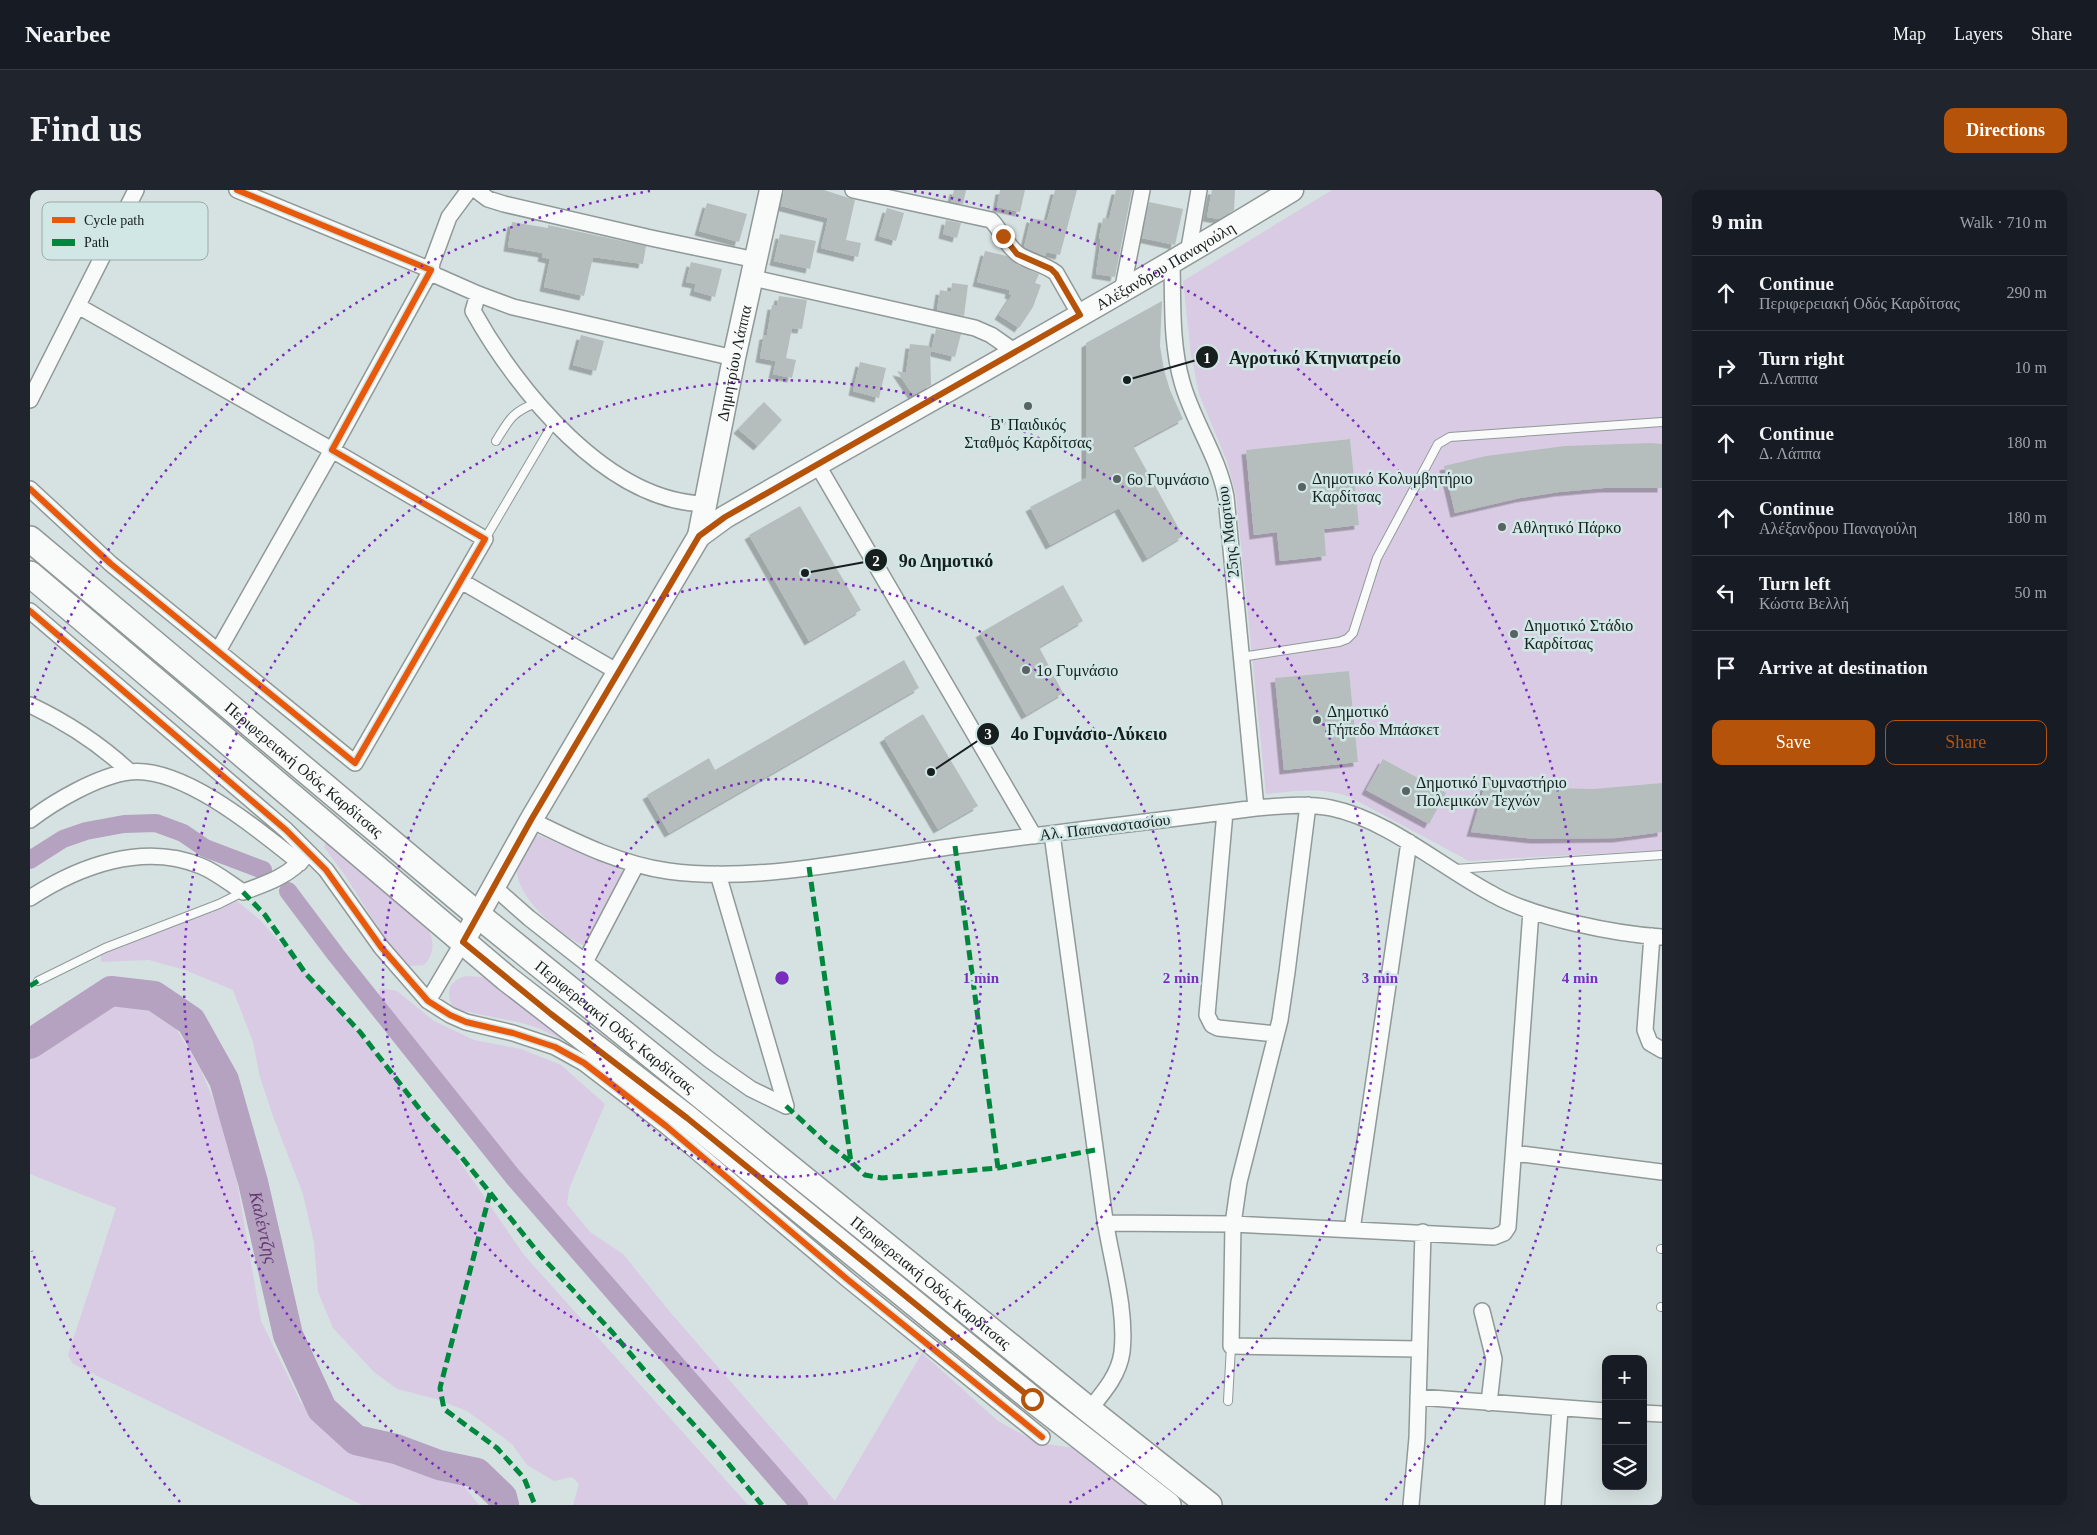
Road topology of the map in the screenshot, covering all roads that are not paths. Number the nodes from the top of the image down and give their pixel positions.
1 (136, 190) edge
2 (237, 190) edge
3 (469, 190) edge
4 (476, 190) edge
5 (771, 190) edge
6 (853, 190) edge
7 (1142, 190) edge
8 (1199, 190) edge
9 (1292, 190) edge
10 (130, 202) edge
11 (1180, 259) junction
12 (101, 260) edge
13 (754, 269) junction
14 (431, 270) junction
15 (1122, 292) junction
16 (478, 294) junction
17 (78, 306) junction
18 (1080, 315) junction
19 (1014, 351) junction
20 (734, 358) junction
21 (30, 400) edge
22 (536, 403) junction
23 (554, 422) junction
24 (1662, 422) edge
25 (496, 441) dead end
26 (332, 450) junction
27 (817, 464) junction
28 (30, 489) edge
29 (705, 504) junction
30 (699, 536) junction
31 (30, 539) edge
32 (485, 539) junction
33 (30, 574) edge
34 (461, 581) junction
35 (30, 611) edge
36 (218, 651) junction
37 (1241, 656) junction
38 (618, 672) junction
39 (30, 705) edge
40 (130, 772) junction
41 (1308, 805) junction
42 (1256, 808) junction
43 (1225, 812) junction
44 (30, 820) edge
45 (531, 820) junction
46 (1052, 834) junction
47 (1034, 836) junction
48 (1409, 842) junction
49 (1662, 855) edge
50 (305, 858) junction
51 (636, 865) junction
52 (1451, 870) junction
53 (718, 874) junction
54 (494, 886) junction
55 (244, 892) junction
56 (30, 898) edge
57 (1531, 911) junction
58 (478, 915) junction
59 (1657, 936) edge
60 (463, 942) junction
61 (584, 962) junction
62 (38, 981) dead end
63 (428, 1001) junction
64 (1276, 1034) junction
65 (1662, 1050) edge
66 (1514, 1153) junction
67 (1662, 1172) edge
68 (1105, 1223) junction
69 (1233, 1224) junction
70 (1352, 1230) junction
71 (1423, 1232) junction
72 (1482, 1311) dead end
73 (1231, 1346) junction
74 (1418, 1349) junction
75 (1418, 1397) junction
76 (1228, 1401) dead end
77 (1489, 1403) junction
78 (1560, 1409) junction
79 (1089, 1410) junction
80 (1602, 1411) edge
81 (1647, 1413) edge
82 (1662, 1414) edge
83 (1042, 1437) dead end
84 (1168, 1505) edge
85 (1209, 1505) edge
86 (1411, 1505) edge
87 (1552, 1505) edge

1 - 10 street
2 - 14 street
3 - 14 street
4 - 13 street
5 - 13 street, Δημητρίου Λάππα
6 - 18 street
7 - 15 street
8 - 11 street, 25ης Μαρτίου
9 - 11 street, Αλέξανδρου Παναγούλη
11 - 15 street, Αλέξανδρου Παναγούλη
11 - 37 street, 25ης Μαρτίου
12 - 17 street
13 - 19 street
13 - 20 street, Δημητρίου Λάππα
14 - 16 street
14 - 26 street
15 - 18 street, Αλέξανδρου Παναγούλη
16 - 20 street
16 - 22 street
17 - 21 street
17 - 26 street
18 - 19 street, Αλέξανδρου Παναγούλη
19 - 27 street, Αλέξανδρου Παναγούλη
20 - 29 street, Δημητρίου Λάππα
22 - 23 street
22 - 25 lane
23 - 29 street
23 - 32 lane
24 - 37 lane
26 - 32 street
26 - 36 street
27 - 30 street, Αλέξανδρου Παναγούλη
27 - 47 street
28 - 36 street
29 - 30 street, Δημητρίου Λάππα
30 - 38 street
31 - 58 main road, Περιφερειακή Οδός Καρδίτσας
32 - 34 street
33 - 60 main road, Περιφερειακή Οδός Καρδίτσας
34 - 36 street
34 - 38 street
35 - 50 street
37 - 42 street, 25ης Μαρτίου
38 - 45 street
39 - 40 street
40 - 44 street
40 - 50 street
41 - 42 street, Αλ. Παπαναστασίου
41 - 48 street, Αλ. Παπαναστασίου
41 - 64 street
42 - 43 street, Αλ. Παπαναστασίου
43 - 46 street, Αλ. Παπαναστασίου
43 - 64 street
45 - 51 street, Αλ. Παπαναστασίου
45 - 54 street
46 - 47 street, Αλ. Παπαναστασίου
46 - 68 street
47 - 53 street, Αλ. Παπαναστασίου
48 - 52 street, Αλ. Παπαναστασίου
48 - 70 street
49 - 52 lane
50 - 55 street
50 - 63 street
51 - 53 street, Αλ. Παπαναστασίου
51 - 61 street
52 - 57 street, Αλ. Παπαναστασίου
53 - 61 street
54 - 58 street
54 - 61 street
55 - 56 street
55 - 62 lane
57 - 59 street, Αλ. Παπαναστασίου
57 - 66 street
58 - 60 street
58 - 79 main road, Περιφερειακή Οδός Καρδίτσας
59 - 65 street
60 - 63 street
60 - 84 main road, Περιφερειακή Οδός Καρδίτσας
63 - 83 street
64 - 69 street
66 - 67 street
66 - 71 street
68 - 69 street
68 - 79 street
69 - 70 street
69 - 73 street
70 - 71 street
71 - 74 street
72 - 77 street
73 - 74 street
73 - 76 lane
74 - 75 street
75 - 77 street
75 - 86 street
77 - 78 street
78 - 80 street
78 - 87 street
79 - 85 main road, Περιφερειακή Οδός Καρδίτσας
81 - 82 street

